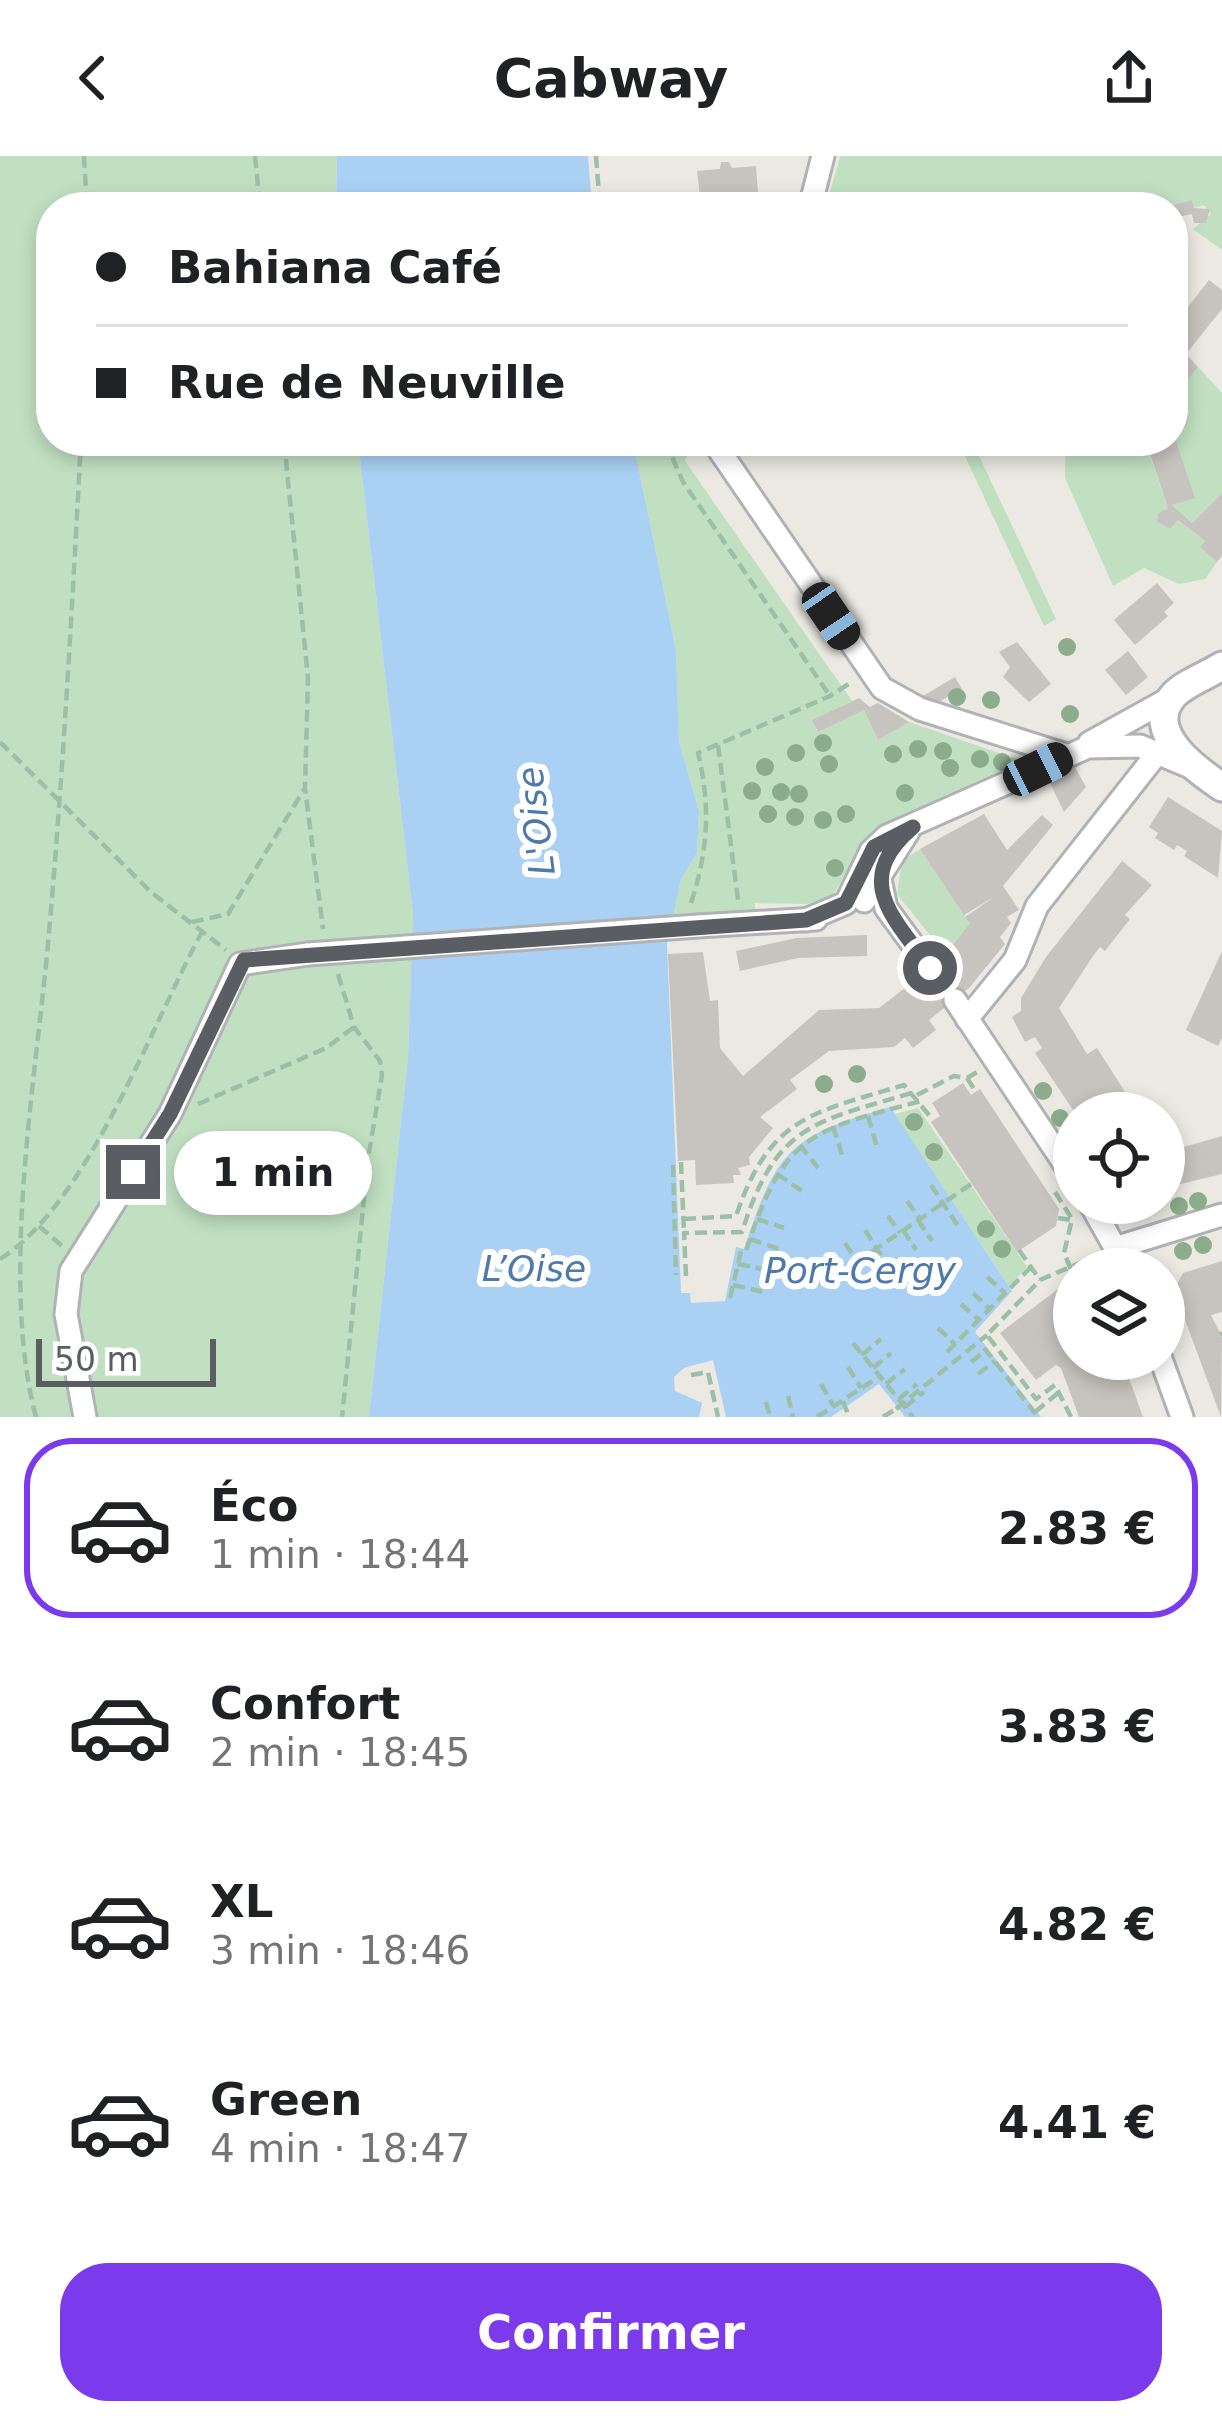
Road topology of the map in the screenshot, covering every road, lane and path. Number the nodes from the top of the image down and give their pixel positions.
1 (84, 156) edge
2 (255, 156) edge
3 (596, 156) edge
4 (824, 156) edge
5 (86, 192) edge
6 (259, 192) edge
7 (599, 192) edge
8 (814, 192) edge
9 (80, 456) edge
10 (286, 456) edge
11 (672, 456) edge
12 (723, 456) edge
13 (1222, 666) edge
14 (1172, 697) junction
15 (0, 742) edge
16 (718, 745) junction
17 (1159, 752) junction
18 (1071, 753) junction
19 (1190, 767) junction
20 (1222, 787) edge
21 (305, 788) junction
22 (62, 797) junction
23 (913, 827) junction
24 (879, 874) junction
25 (736, 889) dead end
26 (806, 920) junction
27 (693, 921) junction
28 (192, 922) junction
29 (202, 932) junction
30 (318, 949) junction
31 (231, 953) dead end
32 (335, 965) dead end
33 (930, 968) tunnel mouth
34 (354, 1027) junction
35 (985, 1066) junction
36 (967, 1078) junction
37 (984, 1084) dead end
38 (976, 1092) dead end
39 (918, 1096) junction
40 (170, 1114) junction
41 (868, 1116) junction
42 (934, 1120) dead end
43 (833, 1126) junction
44 (800, 1145) junction
45 (877, 1147) dead end
46 (1053, 1152) edge
47 (842, 1155) dead end
48 (681, 1162) dead end
49 (673, 1166) dead end
50 (818, 1168) dead end
51 (777, 1174) junction
52 (974, 1182) dead end
53 (1048, 1182) dead end
54 (931, 1185) dead end
55 (1053, 1190) edge
56 (802, 1191) dead end
57 (908, 1201) dead end
58 (943, 1203) junction
59 (1222, 1215) edge
60 (888, 1216) dead end
61 (685, 1219) junction
62 (757, 1219) junction
63 (919, 1220) junction
64 (1103, 1224) edge
65 (39, 1226) junction
66 (958, 1226) dead end
67 (784, 1228) dead end
68 (865, 1230) dead end
69 (901, 1231) junction
70 (685, 1232) junction
71 (750, 1239) junction
72 (932, 1241) dead end
73 (845, 1243) dead end
74 (21, 1245) junction
75 (1118, 1247) joint
76 (65, 1248) dead end
77 (779, 1249) dead end
78 (916, 1250) dead end
79 (1019, 1250) dead end
80 (0, 1259) edge
81 (857, 1262) junction
82 (738, 1264) junction
83 (1031, 1267) junction
84 (890, 1268) dead end
85 (772, 1271) dead end
86 (1053, 1274) edge
87 (676, 1275) dead end
88 (686, 1276) dead end
89 (987, 1277) dead end
90 (1040, 1280) junction
91 (871, 1282) dead end
92 (734, 1285) junction
93 (768, 1293) dead end
94 (973, 1293) dead end
95 (1005, 1293) junction
96 (730, 1298) dead end
97 (961, 1304) dead end
98 (990, 1309) junction
99 (979, 1320) junction
100 (938, 1328) dead end
101 (987, 1335) junction
102 (881, 1339) dead end
103 (853, 1343) dead end
104 (955, 1344) junction
105 (947, 1352) dead end
106 (891, 1353) dead end
107 (862, 1355) junction
108 (995, 1361) junction
109 (971, 1362) dead end
110 (848, 1367) dead end
111 (873, 1368) junction
112 (905, 1369) dead end
113 (978, 1374) dead end
114 (691, 1376) dead end
115 (880, 1376) junction
116 (1169, 1380) edge
117 (821, 1384) dead end
118 (886, 1384) junction
119 (917, 1384) dead end
120 (861, 1388) junction
121 (924, 1392) dead end
122 (1058, 1393) junction
123 (788, 1396) dead end
124 (899, 1399) junction
125 (766, 1402) dead end
126 (842, 1402) junction
127 (834, 1407) junction
128 (908, 1413) edge
129 (1036, 1414) edge
130 (36, 1417) edge
131 (85, 1417) edge
132 (343, 1417) edge
133 (718, 1417) edge
134 (770, 1417) edge
135 (794, 1417) edge
136 (817, 1417) edge
137 (849, 1417) edge
138 (884, 1417) edge
139 (1071, 1417) edge
140 (1182, 1417) edge

1 - 5 path
2 - 6 path
3 - 7 path
4 - 8 street
9 - 22 path
10 - 21 path
11 - 16 path
12 - 18 street
13 - 14 street
14 - 18 street
14 - 19 street
15 - 22 path
16 - 25 path
16 - 27 path
17 - 18 street
17 - 19 street
17 - 35 street
18 - 23 street
19 - 20 street
21 - 28 path
21 - 30 path
22 - 28 path
22 - 74 path
23 - 24 street
23 - 26 street
24 - 26 street
24 - 33 street
26 - 27 street
27 - 30 street, bridge
28 - 29 path
29 - 31 path
29 - 65 path
30 - 40 street
32 - 34 path
34 - 40 path
34 - 132 path
35 - 36 path
35 - 37 path
35 - 46 street
36 - 38 path
36 - 39 path
39 - 41 path
39 - 42 path
39 - 61 path
39 - 70 path
40 - 131 street
41 - 43 path
41 - 45 path
43 - 44 path
43 - 47 path
44 - 50 path
44 - 51 path
48 - 61 path
49 - 87 path
51 - 56 path
51 - 62 path
52 - 58 path
53 - 55 path
54 - 58 path
57 - 63 path
58 - 63 path
58 - 66 path
59 - 75 street
60 - 69 path
61 - 70 path
62 - 67 path
62 - 71 path
63 - 69 path
63 - 72 path
64 - 75 street
65 - 74 path
65 - 76 path
68 - 84 path
69 - 78 path
69 - 81 path
70 - 88 path
71 - 77 path
71 - 82 path
73 - 81 path
74 - 80 path
74 - 130 path
79 - 83 path
81 - 91 path
82 - 85 path
82 - 92 path
83 - 90 path
83 - 95 path
86 - 90 path
89 - 95 path
90 - 101 path
92 - 93 path
92 - 96 path
94 - 98 path
95 - 98 path
97 - 99 path
98 - 99 path
99 - 104 path
100 - 104 path
101 - 122 path
101 - 138 path, bridge
102 - 107 path
103 - 107 path
104 - 105 path
106 - 111 path
107 - 111 path
108 - 109 path
108 - 113 path
108 - 129 path
110 - 120 path
111 - 115 path
112 - 118 path
114 - 133 path
115 - 118 path
115 - 120 path
116 - 140 street
117 - 127 path
118 - 124 path
119 - 124 path
120 - 126 path
121 - 128 path
122 - 129 path
122 - 139 path
123 - 135 path
124 - 128 path
125 - 134 path
126 - 127 path
126 - 137 path
127 - 136 path

